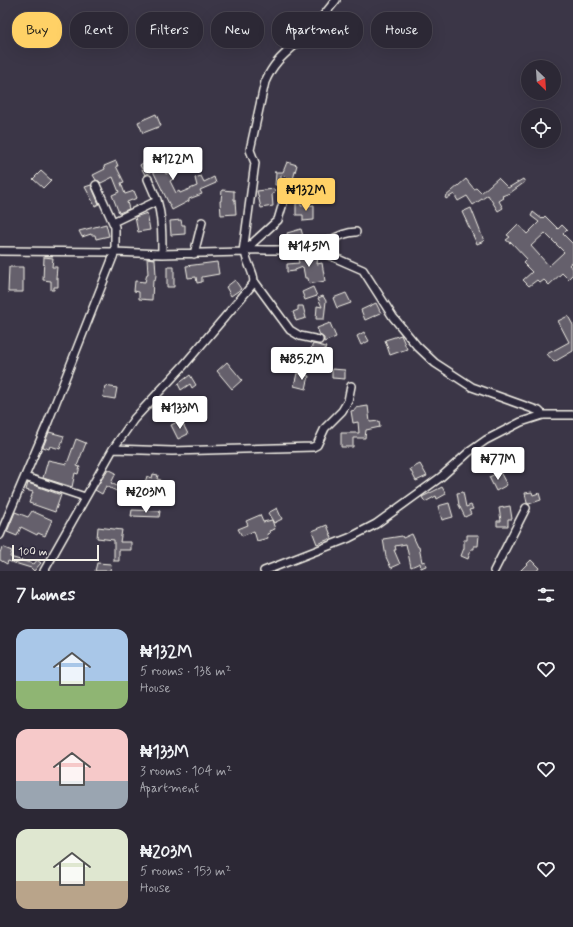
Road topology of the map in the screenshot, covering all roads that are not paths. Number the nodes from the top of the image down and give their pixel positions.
1 (336, 0) edge
2 (148, 179) dead end
3 (96, 185) dead end
4 (157, 201) junction
5 (283, 204) dead end
6 (113, 222) junction
7 (202, 222) dead end
8 (356, 232) dead end
9 (316, 247) junction
10 (0, 251) edge
11 (244, 251) junction
12 (115, 252) junction
13 (162, 254) junction
14 (194, 254) junction
15 (254, 281) junction
16 (319, 340) dead end
17 (351, 386) dead end
18 (543, 415) junction
19 (573, 415) edge
20 (113, 449) junction
21 (25, 477) junction
22 (85, 497) junction
23 (526, 508) dead end
24 (0, 535) edge
25 (44, 571) edge
26 (264, 571) edge
27 (494, 571) edge

1 - 11 street
2 - 4 street
3 - 6 street
4 - 6 street
4 - 13 street
5 - 11 street
6 - 12 street
7 - 14 street
8 - 9 street
9 - 11 street
9 - 18 street
10 - 12 street
11 - 14 street
11 - 15 street
12 - 13 street
12 - 21 street
13 - 14 street
15 - 16 street
15 - 20 street
17 - 20 street
18 - 19 street
18 - 26 street
20 - 22 street
21 - 22 street
21 - 24 street
22 - 25 street
23 - 27 street

